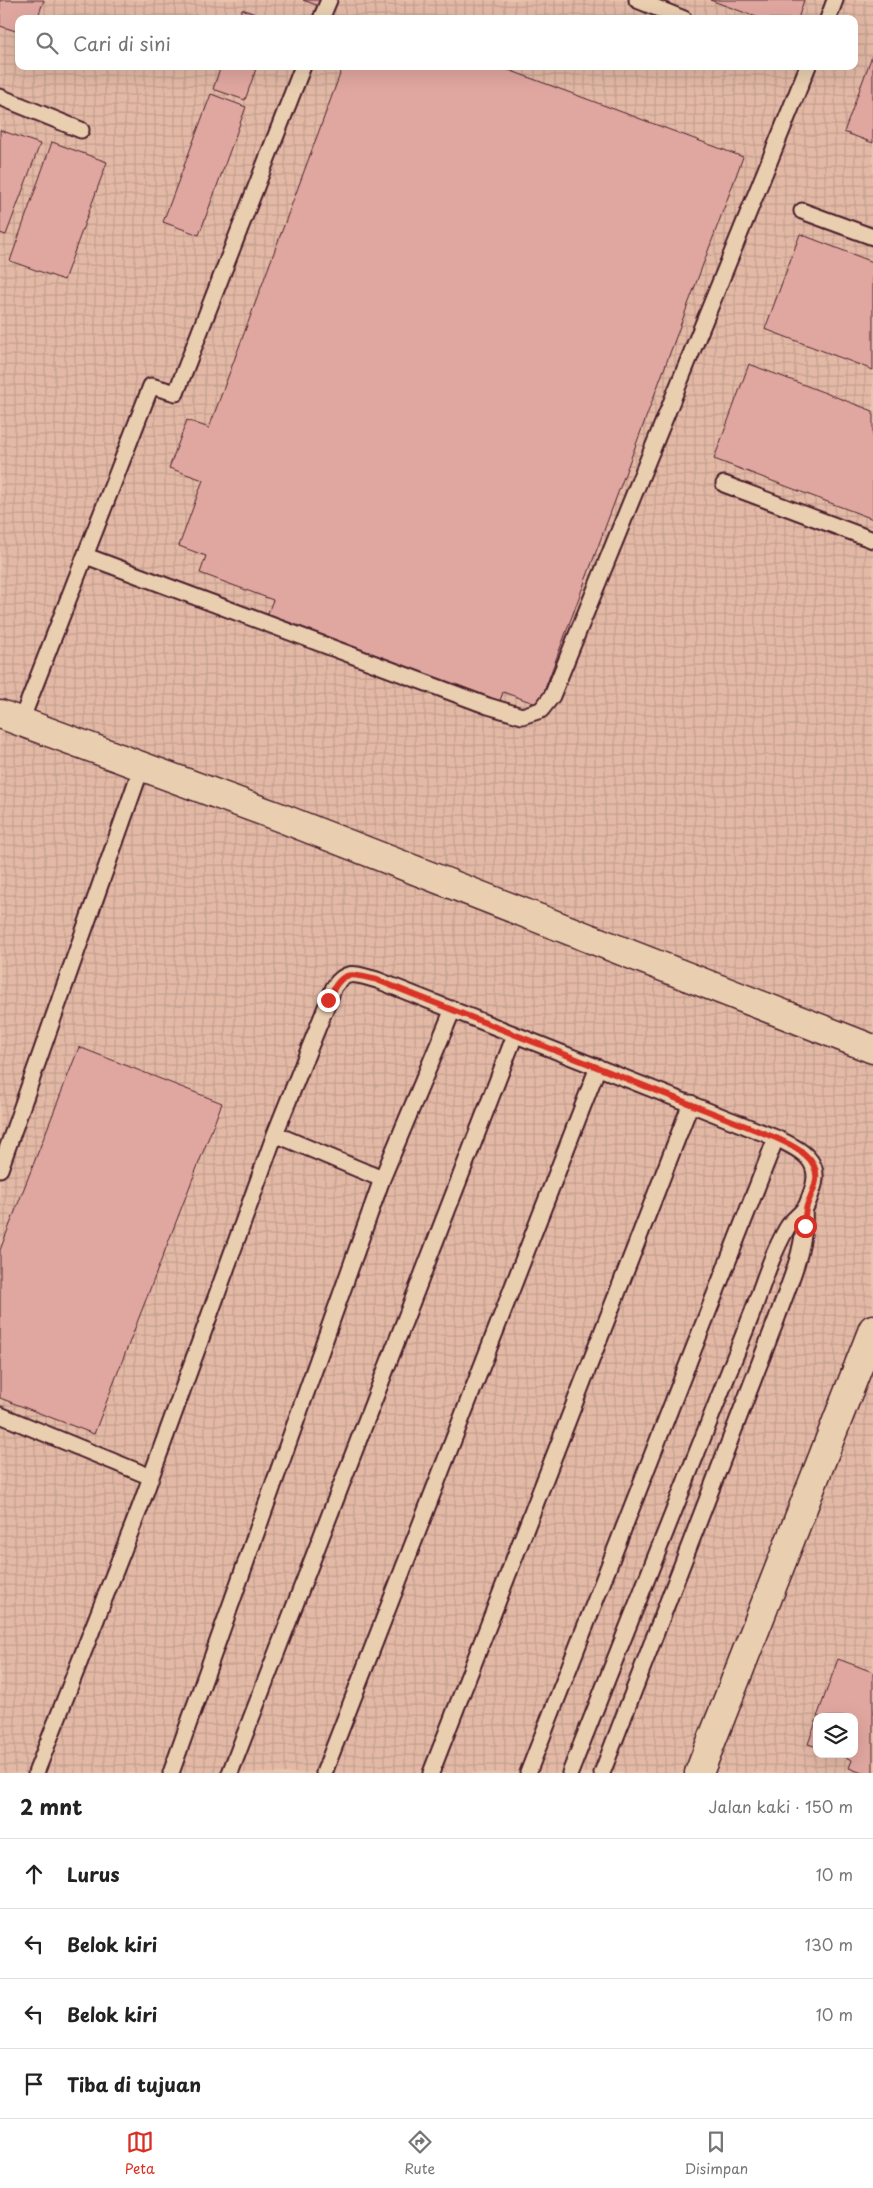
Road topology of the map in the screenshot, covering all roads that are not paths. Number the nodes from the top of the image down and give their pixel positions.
1 (329, 0) edge
2 (637, 0) edge
3 (835, 0) edge
4 (323, 15) edge
5 (674, 15) edge
6 (829, 15) edge
7 (301, 70) edge
8 (805, 70) edge
9 (0, 98) edge
10 (81, 130) dead end
11 (802, 210) dead end
12 (873, 238) edge
13 (724, 484) dead end
14 (873, 540) edge
15 (86, 556) junction
16 (10, 717) edge
17 (142, 766) junction
18 (453, 1009) junction
19 (515, 1035) junction
20 (873, 1049) edge
21 (598, 1067) junction
22 (691, 1104) junction
23 (275, 1134) junction
24 (776, 1138) junction
25 (0, 1169) edge
26 (382, 1178) junction
27 (804, 1209) junction
28 (873, 1329) edge
29 (0, 1415) edge
30 (151, 1477) junction
31 (36, 1773) edge
32 (171, 1773) edge
33 (230, 1773) edge
34 (324, 1773) edge
35 (431, 1773) edge
36 (528, 1773) edge
37 (570, 1773) edge
38 (602, 1773) edge
39 (699, 1773) edge

1 - 4 lane
2 - 5 lane
3 - 6 lane
7 - 15 lane
8 - 15 lane
9 - 10 lane
11 - 12 lane
13 - 14 lane
15 - 16 lane
16 - 17 street
17 - 20 street
17 - 25 lane
18 - 19 lane
18 - 23 lane
18 - 26 lane
19 - 21 lane
19 - 33 lane
21 - 22 lane
21 - 34 lane
22 - 24 lane
22 - 35 lane
23 - 26 lane
23 - 30 lane
24 - 27 lane
24 - 36 lane
26 - 32 lane
27 - 37 lane
27 - 38 lane
28 - 39 street
29 - 30 lane
30 - 31 lane

